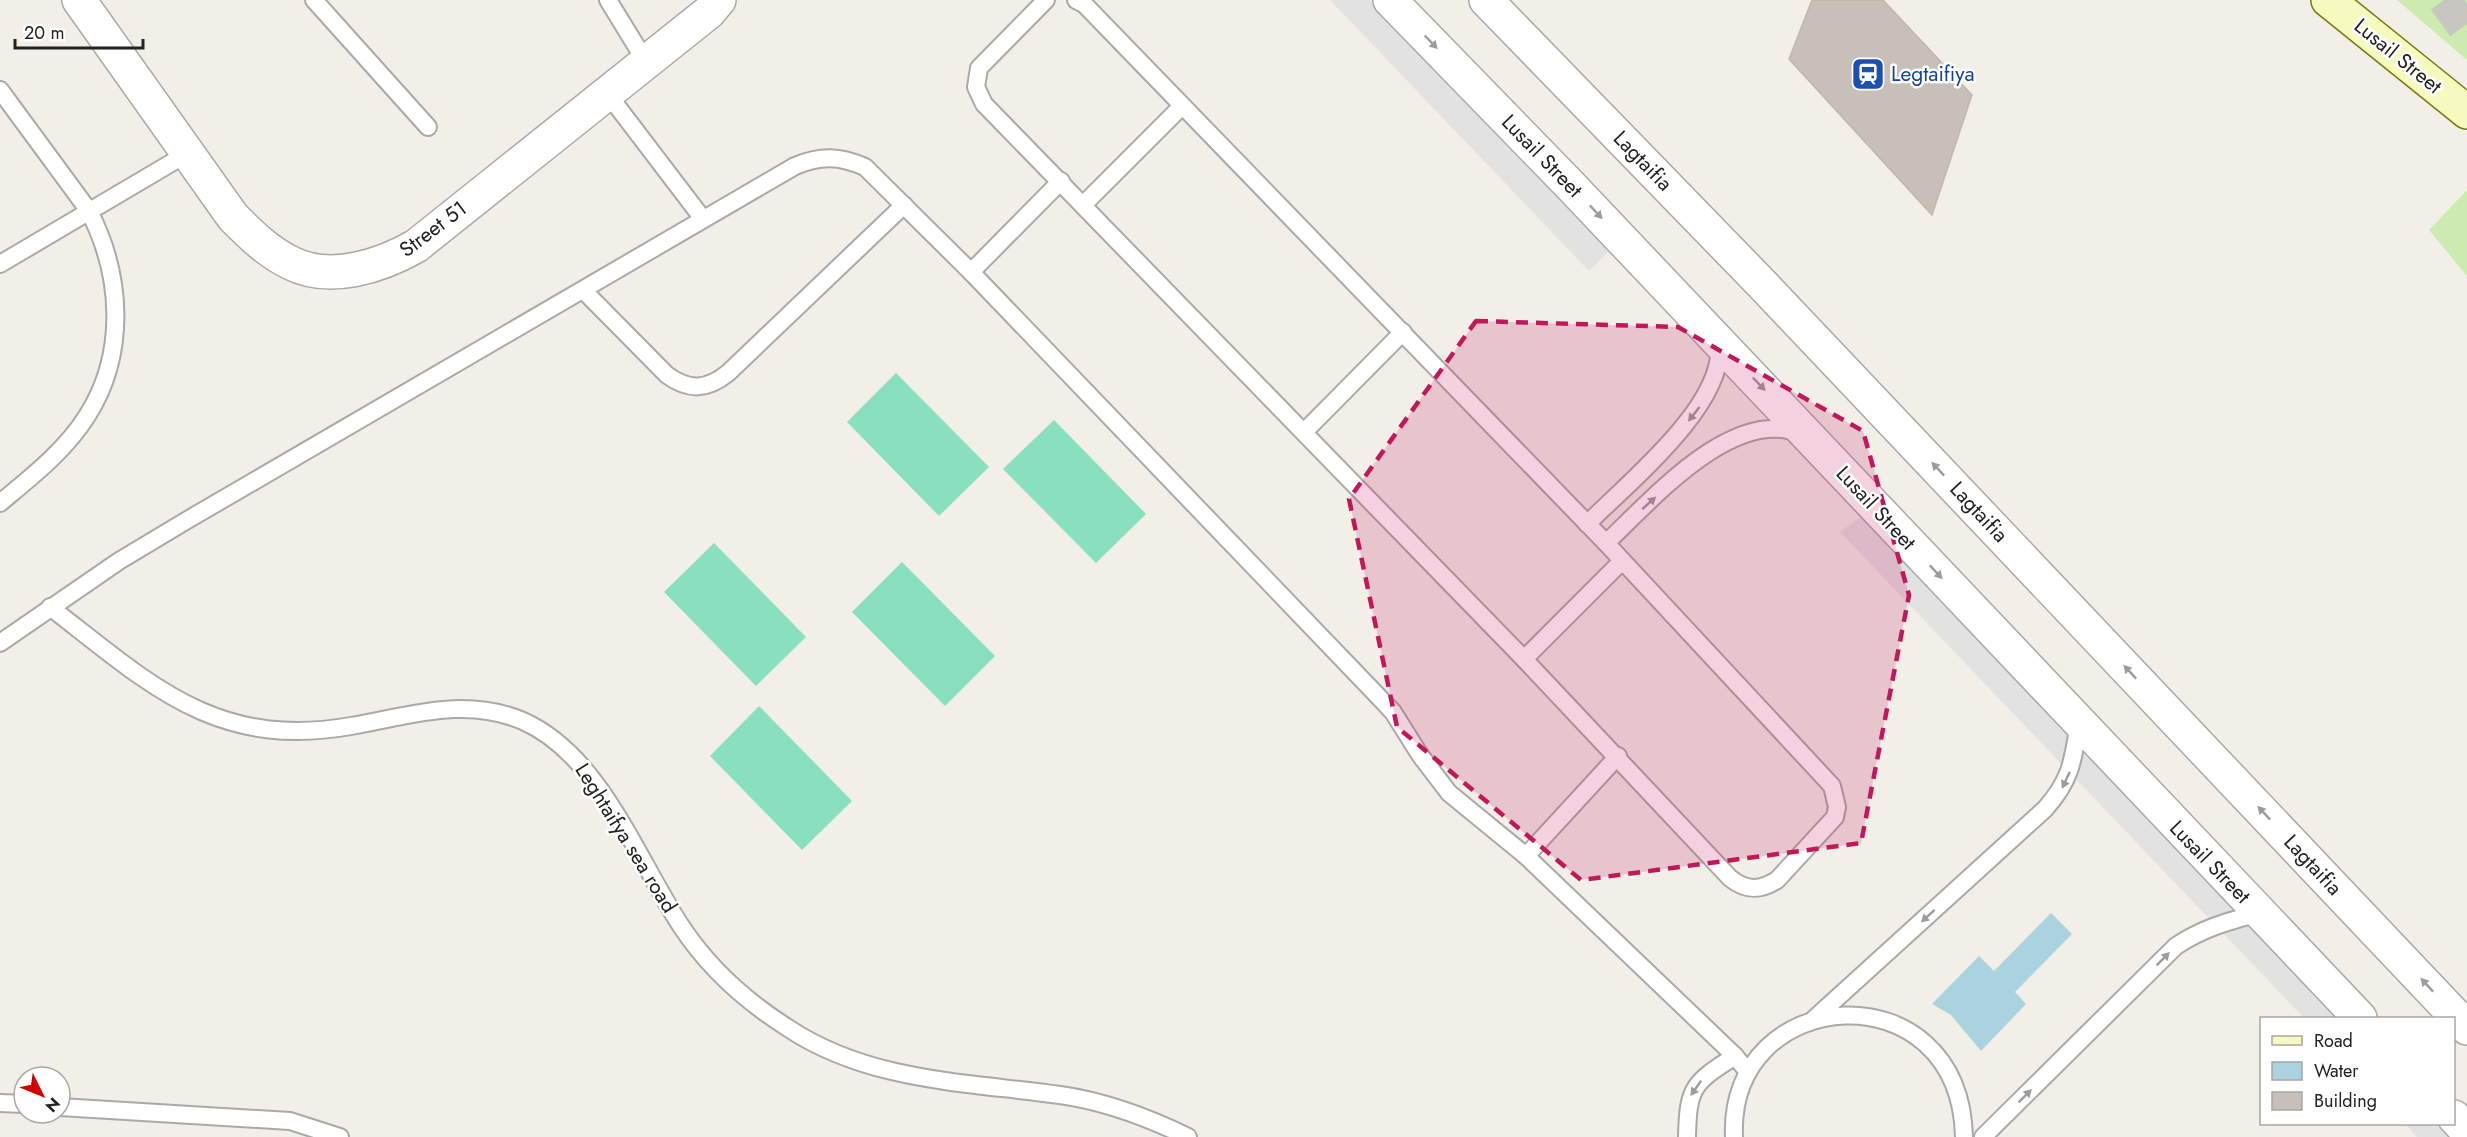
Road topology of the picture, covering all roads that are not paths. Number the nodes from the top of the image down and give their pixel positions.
1 (79, 0) edge
2 (314, 0) edge
3 (608, 0) edge
4 (1046, 0) edge
5 (1076, 0) edge
6 (1390, 0) edge
7 (1486, 0) edge
8 (2328, 0) edge
9 (722, 4) edge
10 (646, 62) junction
11 (0, 90) edge
12 (607, 93) junction
13 (1182, 106) junction
14 (2467, 112) edge
15 (428, 127) dead end
16 (188, 153) junction
17 (1061, 181) junction
18 (1084, 204) junction
19 (904, 205) junction
20 (89, 211) junction
21 (703, 219) junction
22 (0, 264) edge
23 (970, 273) junction
24 (583, 290) junction
25 (1403, 332) junction
26 (1718, 341) junction
27 (1305, 431) junction
28 (1810, 437) junction
29 (0, 503) edge
30 (1587, 524) junction
31 (1606, 543) junction
32 (1622, 561) junction
33 (50, 607) junction
34 (0, 644) edge
35 (1524, 659) junction
36 (2079, 723) junction
37 (1618, 756) junction
38 (1526, 856) junction
39 (2259, 914) junction
40 (2359, 1017) edge
41 (1814, 1019) junction
42 (2467, 1028) edge
43 (1735, 1056) junction
44 (1748, 1072) junction
45 (72, 1108) edge
46 (2455, 1117) edge
47 (2467, 1131) edge
48 (340, 1137) edge
49 (1188, 1137) edge
50 (1687, 1137) edge
51 (1734, 1137) edge
52 (1964, 1137) edge
53 (1983, 1137) edge

1 - 16 street, Street 51
2 - 15 lane
3 - 10 lane
4 - 17 lane
5 - 13 lane
6 -> 26 street, Lusail Street
42 -> 7 street, Lagtaifia
8 - 14 street, Lusail Street
9 - 10 street, Street 51
10 - 12 street, Street 51
11 - 20 lane
12 - 16 street, Street 51
12 - 21 lane
13 - 18 lane
13 - 25 lane
16 - 20 lane
17 - 18 lane
17 - 23 lane
18 - 27 lane
19 - 21 lane
19 - 23 lane
19 - 24 lane
20 - 22 lane
20 - 29 lane
21 - 24 lane
23 - 38 lane
24 - 33 lane
25 - 27 lane
25 - 30 lane
26 -> 28 street, Lusail Street
26 -> 30 lane
27 - 35 lane
31 -> 28 lane
28 -> 36 street, Lusail Street
30 - 31 lane
31 - 32 lane
32 - 35 lane
32 - 37 lane
33 - 34 lane
33 - 49 lane, Leghtaifya sea road
35 - 37 lane
36 - 39 street, Lusail Street
36 -> 41 lane
37 - 38 lane
38 - 43 lane
39 - 40 street, Lusail Street
53 -> 39 lane
41 - 44 lane
41 - 52 lane
43 - 44 lane
43 -> 50 lane
44 - 51 lane
45 - 48 lane
46 - 47 street

